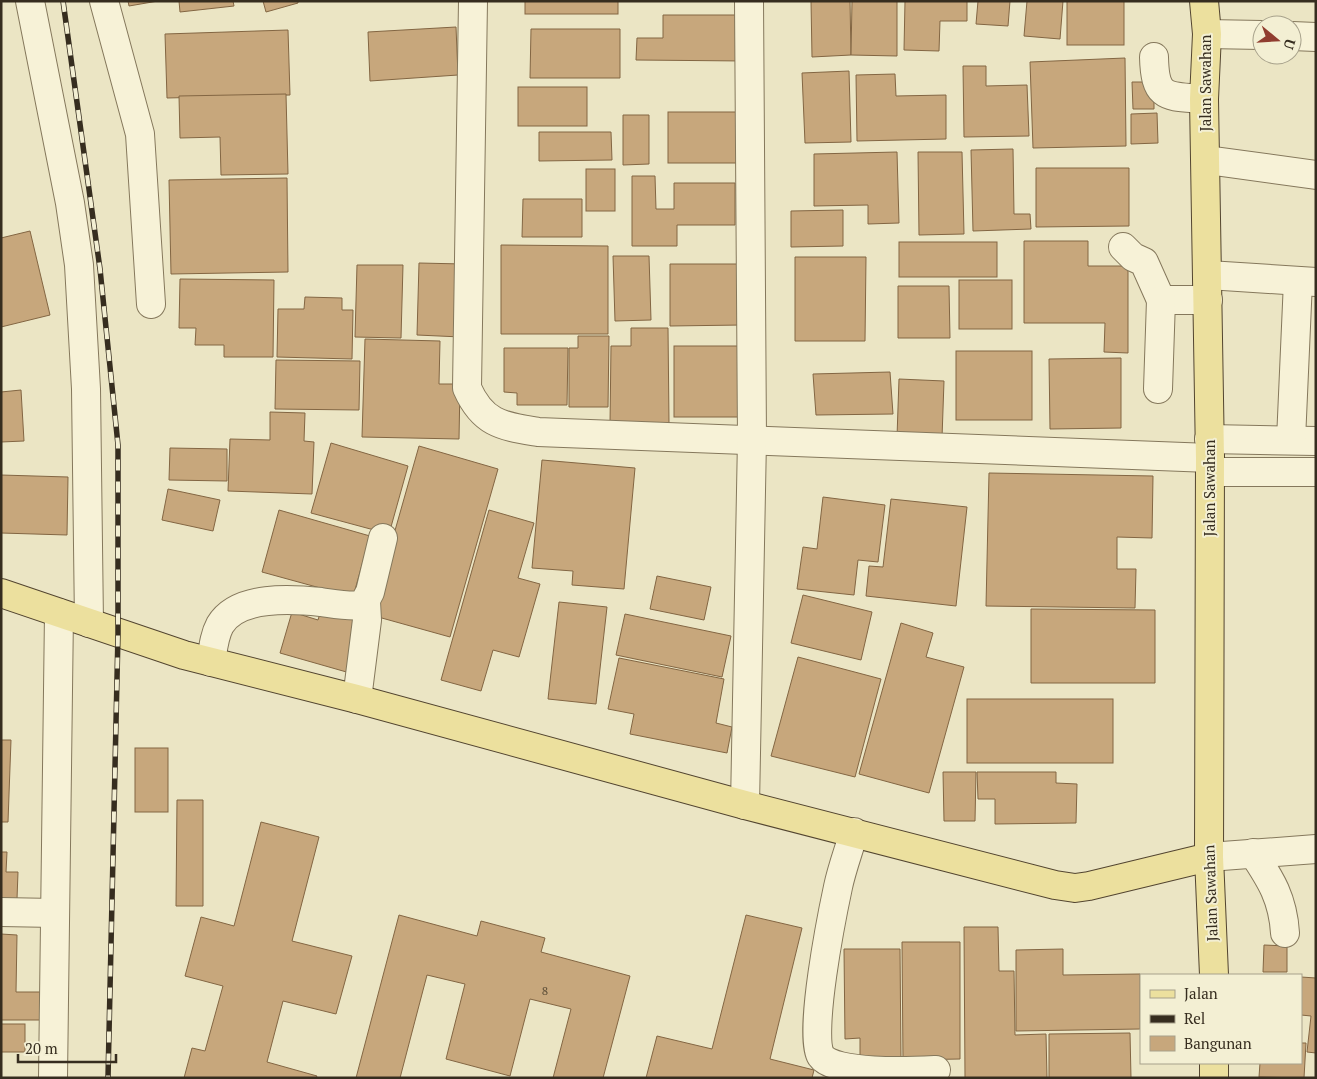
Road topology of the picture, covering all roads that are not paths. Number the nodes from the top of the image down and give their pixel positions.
1 (30, 1) edge
2 (104, 1) edge
3 (473, 1) edge
4 (749, 1) edge
5 (1204, 1) edge
6 (1207, 34) junction
7 (1252, 35) edge
8 (1302, 36) edge
9 (1316, 37) edge
10 (1154, 57) dead end
11 (1204, 99) junction
12 (1207, 160) junction
13 (1316, 175) edge
14 (1123, 247) dead end
15 (1307, 281) edge
16 (1208, 288) junction
17 (1161, 300) junction
18 (151, 304) dead end
19 (1158, 389) dead end
20 (752, 439) junction
21 (1303, 440) edge
22 (1210, 456) junction
23 (1316, 472) edge
24 (383, 538) dead end
25 (1, 593) edge
26 (366, 602) junction
27 (59, 613) junction
28 (89, 623) junction
29 (211, 662) junction
30 (357, 699) junction
31 (745, 805) junction
32 (854, 832) junction
33 (1316, 849) edge
34 (1253, 853) junction
35 (1209, 857) junction
36 (1, 912) edge
37 (55, 913) junction
38 (1285, 933) dead end
39 (1214, 974) edge
40 (1214, 1064) edge
41 (936, 1070) dead end
42 (53, 1078) edge
43 (1214, 1078) edge

1 - 28 street
2 - 18 street
3 - 20 street
4 - 20 street
5 - 6 main road, Jalan Sawahan
6 - 7 street
6 - 11 main road, Jalan Sawahan
8 - 9 street
10 - 11 street
11 - 12 main road, Jalan Sawahan
12 - 13 street
12 - 16 main road, Jalan Sawahan
14 - 17 street
15 - 16 street
15 - 21 street
16 - 17 street
16 - 22 main road, Jalan Sawahan
17 - 19 street
20 - 22 street
20 - 31 street
21 - 22 street
22 - 23 street
22 - 35 main road, Jalan Sawahan
24 - 26 street
25 - 27 main road
26 - 29 street
26 - 30 street
27 - 28 main road
27 - 37 street
28 - 29 main road
29 - 30 main road
30 - 31 main road
31 - 32 main road
32 - 35 main road
32 - 41 street
33 - 34 street
34 - 35 street
34 - 38 street
35 - 39 main road, Jalan Sawahan
36 - 37 street
37 - 42 street
40 - 43 main road

